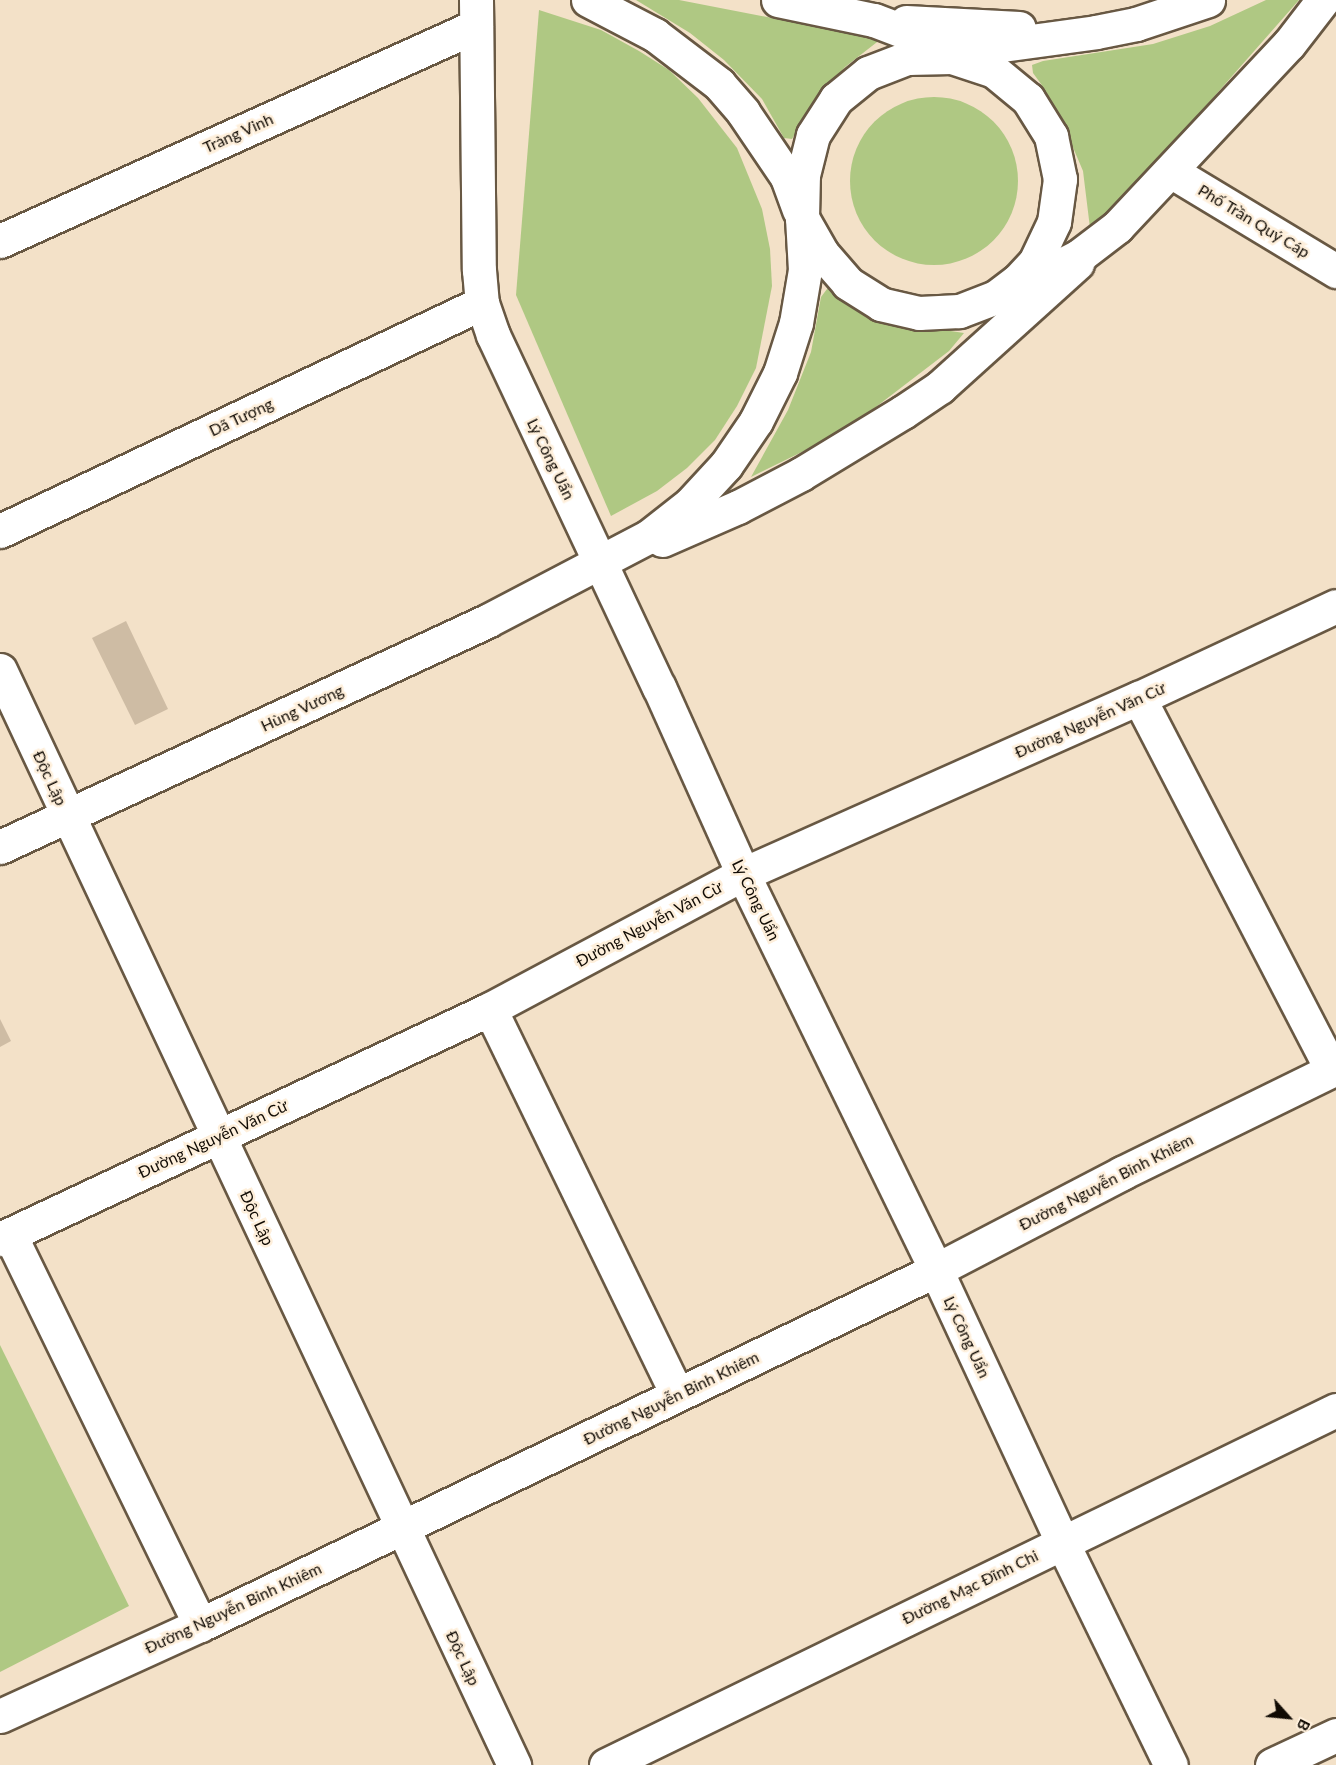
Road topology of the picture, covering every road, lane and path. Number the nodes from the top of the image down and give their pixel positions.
1 (588, 0) edge
2 (778, 0) edge
3 (1208, 0) edge
4 (1323, 0) edge
5 (476, 13) edge
6 (874, 20) junction
7 (1096, 32) junction
8 (956, 51) junction
9 (907, 58) junction
10 (994, 72) junction
11 (1172, 172) junction
12 (802, 218) junction
13 (1117, 227) junction
14 (0, 241) edge
15 (1336, 271) edge
16 (1006, 292) junction
17 (482, 303) junction
18 (940, 387) junction
19 (0, 531) edge
20 (601, 563) junction
21 (1336, 606) edge
22 (0, 670) edge
23 (1139, 698) junction
24 (68, 816) junction
25 (0, 847) edge
26 (743, 874) junction
27 (490, 1009) junction
28 (1334, 1069) edge
29 (219, 1136) junction
30 (5, 1237) edge
31 (936, 1270) junction
32 (677, 1395) junction
33 (1336, 1410) edge
34 (402, 1527) junction
35 (1062, 1542) junction
36 (200, 1625) junction
37 (0, 1716) edge
38 (1336, 1735) edge
39 (514, 1765) edge
40 (606, 1765) edge
41 (1171, 1765) edge
42 (1272, 1765) edge

1 - 12 main road
2 - 6 main road
3 - 7 main road
4 - 11 main road
5 - 14 main road, Tràng Vinh
5 - 17 main road, Lý Công Uẩn
6 - 7 main road
6 - 8 main road
7 - 8 main road
8 - 9 main road
8 - 10 main road
9 - 10 main road
9 - 12 main road
10 - 16 main road
11 - 13 main road
11 - 15 main road, Phố Trần Quý Cáp
12 - 16 main road
12 - 20 main road
13 - 16 main road
13 - 18 main road
16 - 18 main road
17 - 19 main road, Dã Tượng
17 - 20 main road, Lý Công Uẩn
18 - 20 main road
20 - 24 main road, Hùng Vương
20 - 26 main road, Lý Công Uẩn
21 - 23 main road, Đường Nguyễn Văn Cừ
22 - 24 main road, Độc Lập
23 - 26 main road, Đường Nguyễn Văn Cừ
23 - 28 main road
24 - 25 main road, Hùng Vương
24 - 29 main road, Độc Lập
26 - 27 main road, Đường Nguyễn Văn Cừ
26 - 31 main road, Lý Công Uẩn
27 - 29 main road, Đường Nguyễn Văn Cừ
27 - 32 main road
28 - 31 main road, Đường Nguyễn Bỉnh Khiêm
29 - 30 main road, Đường Nguyễn Văn Cừ
29 - 34 main road, Độc Lập
30 - 36 main road
31 - 32 main road, Đường Nguyễn Bỉnh Khiêm
31 - 35 main road, Lý Công Uẩn
32 - 34 main road, Đường Nguyễn Bỉnh Khiêm
33 - 35 main road, Đường Mạc Đĩnh Chi
34 - 36 main road, Đường Nguyễn Bỉnh Khiêm
34 - 39 main road, Độc Lập
35 - 40 main road, Đường Mạc Đĩnh Chi
35 - 41 main road, Lý Công Uẩn
36 - 37 main road, Đường Nguyễn Bỉnh Khiêm
38 - 42 main road

